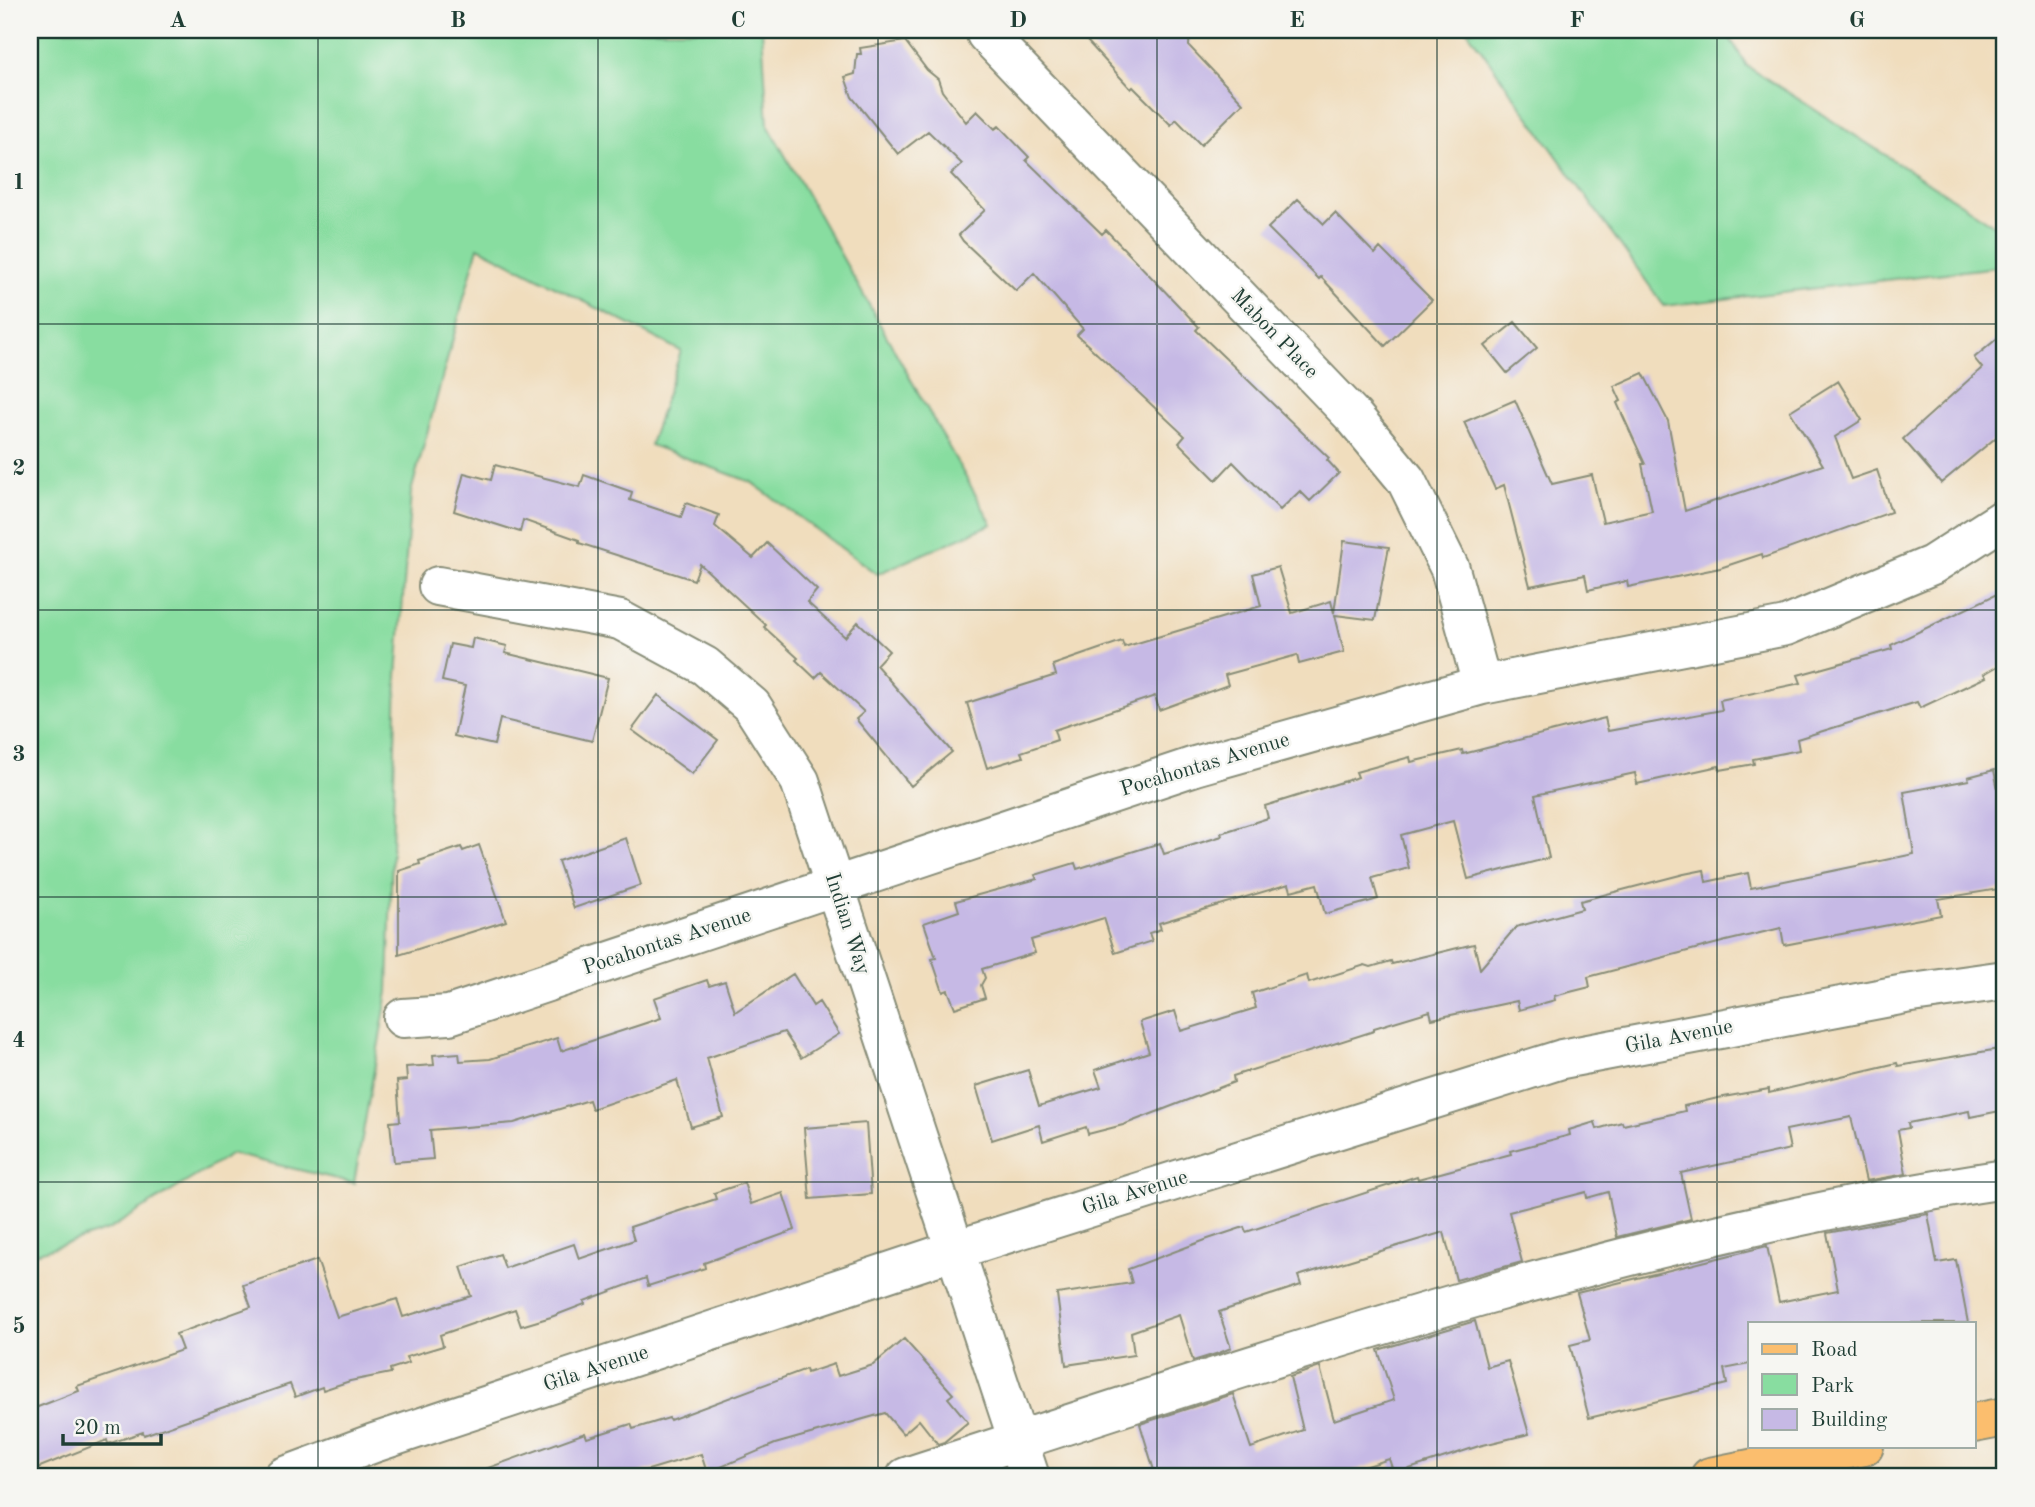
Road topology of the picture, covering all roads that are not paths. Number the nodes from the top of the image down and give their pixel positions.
1 (986, 34) dead end
2 (2005, 518) edge
3 (438, 586) dead end
4 (1482, 685) junction
5 (835, 886) junction
6 (2005, 980) edge
7 (403, 1018) dead end
8 (2005, 1179) edge
9 (956, 1250) junction
10 (2005, 1417) edge
11 (1976, 1423) edge
12 (1017, 1441) junction
13 (1854, 1448) edge
14 (283, 1477) edge
15 (906, 1477) edge
16 (1030, 1477) edge
17 (1710, 1477) edge

1 - 4 street, Mabon Place
2 - 4 street, Pocahontas Avenue
3 - 5 street, Indian Way
4 - 5 street, Pocahontas Avenue
5 - 7 street, Pocahontas Avenue
5 - 9 street, Indian Way
6 - 9 street, Gila Avenue
8 - 12 street
9 - 12 street, Indian Way
9 - 14 street, Gila Avenue
10 - 11 main road
12 - 15 street
12 - 16 street, Indian Way
13 - 17 main road

